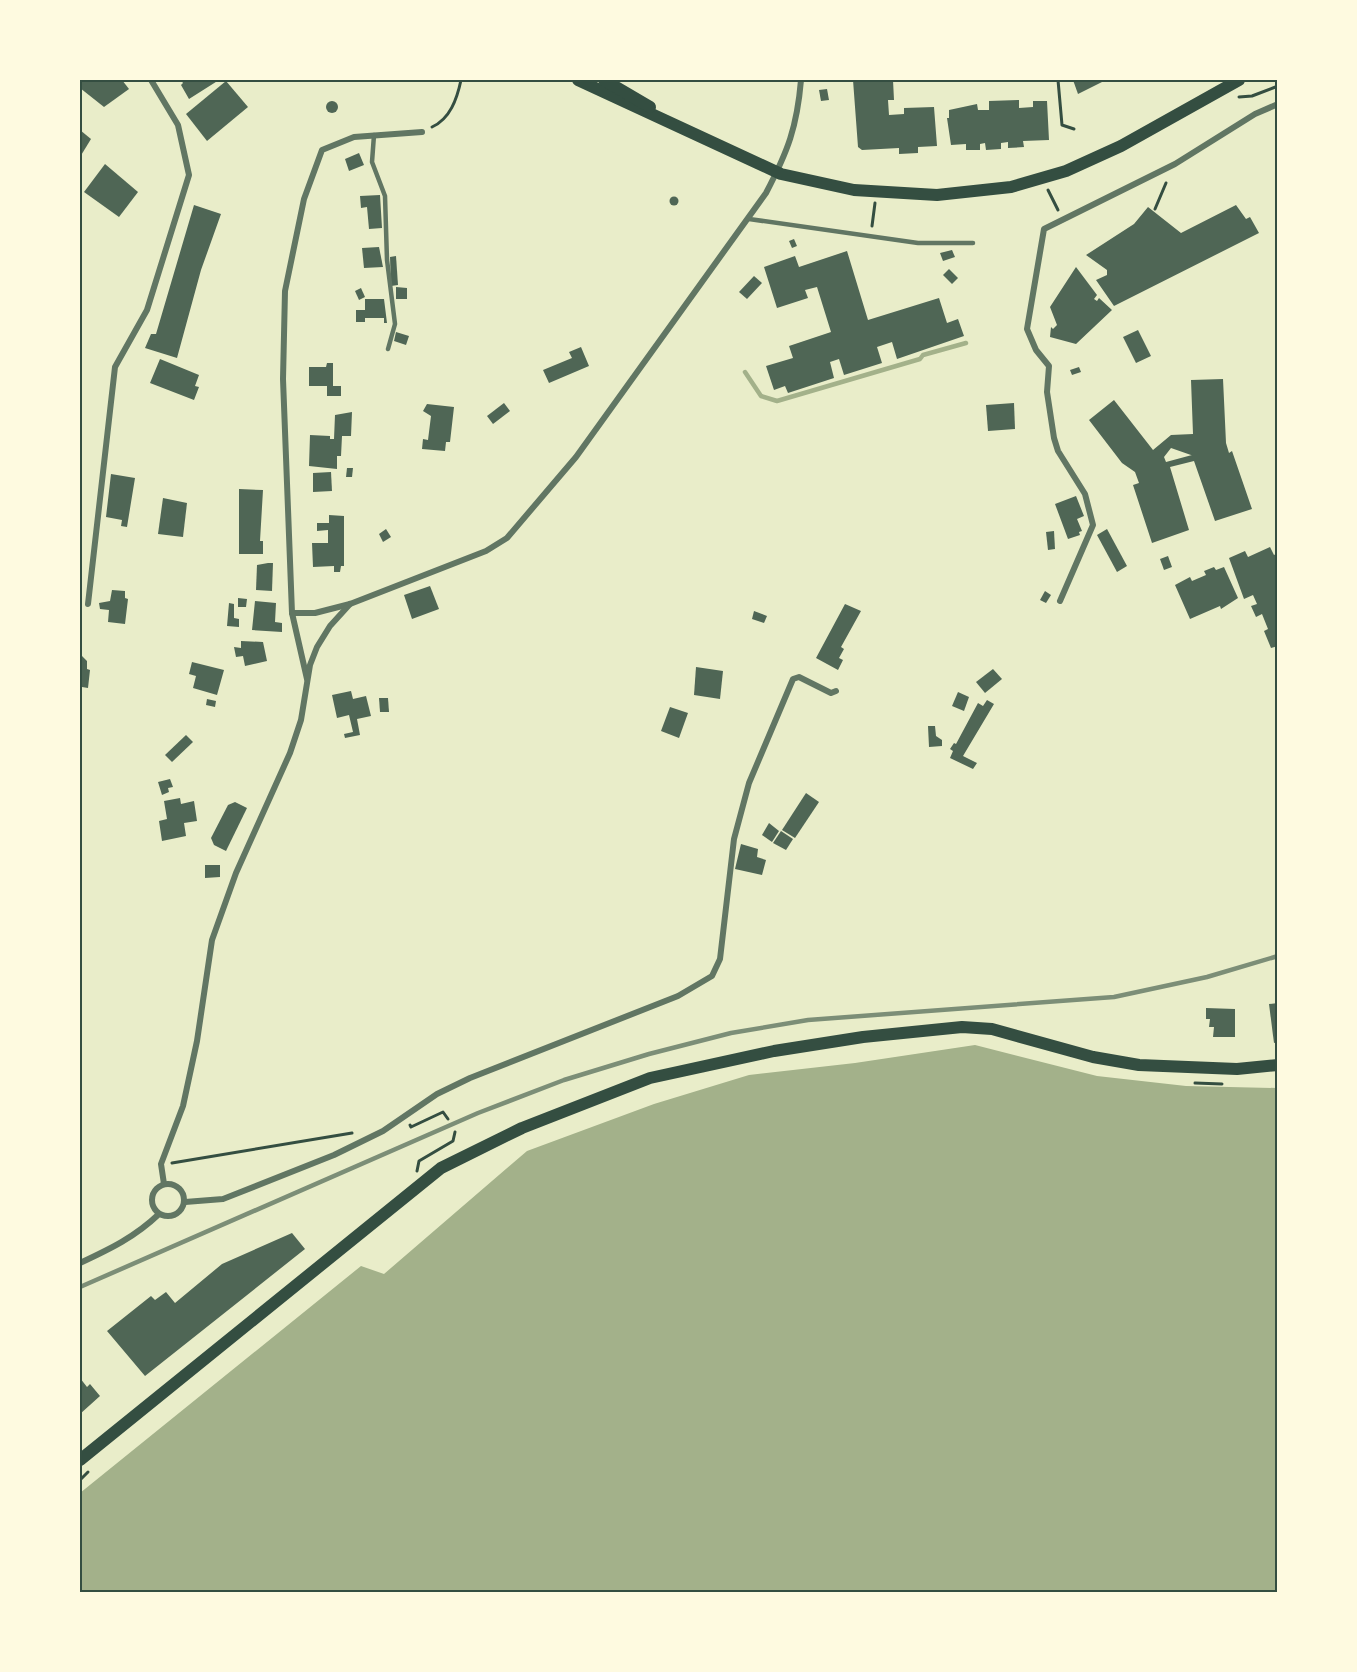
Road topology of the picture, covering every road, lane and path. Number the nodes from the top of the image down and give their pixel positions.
1 (151, 80) edge
2 (461, 80) edge
3 (578, 80) edge
4 (604, 80) edge
5 (801, 80) edge
6 (1058, 80) edge
7 (1239, 80) edge
8 (1278, 86) edge
9 (1240, 97) dead end
10 (1278, 104) edge
11 (1074, 129) dead end
12 (686, 130) junction
13 (422, 132) joint
14 (374, 135) junction
15 (1166, 183) dead end
16 (1048, 190) dead end
17 (874, 203) dead end
18 (1155, 209) dead end
19 (1062, 218) junction
20 (749, 219) junction
21 (871, 237) junction
22 (973, 243) dead end
23 (388, 349) dead end
24 (1060, 601) dead end
25 (88, 604) dead end
26 (350, 604) junction
27 (292, 613) junction
28 (307, 678) junction
29 (837, 691) dead end
30 (1278, 1065) edge
31 (1188, 1082) dead end
32 (1228, 1084) dead end
33 (404, 1118) junction
34 (448, 1119) dead end
35 (358, 1132) dead end
36 (161, 1164) junction
37 (164, 1184) junction
38 (185, 1202) junction
39 (159, 1214) junction
40 (80, 1263) edge
41 (80, 1460) edge

1 - 25 street
2 - 13 path
3 - 12 main road
4 - 12 main road
5 - 20 street
6 - 11 path
7 - 12 main road
8 - 9 path
10 - 19 street
13 - 14 street
14 - 23 lane
14 - 27 street
15 - 18 path
16 - 19 path
17 - 21 path
19 - 24 street
20 - 21 lane
20 - 26 street
21 - 22 lane
26 - 27 street
26 - 28 street
27 - 28 street
28 - 36 street
29 - 33 street
30 - 41 main road
31 - 32 path
33 - 34 path
33 - 38 street
35 - 36 path
36 - 37 street
37 - 38 street
37 - 39 street
38 - 39 street
39 - 40 street

